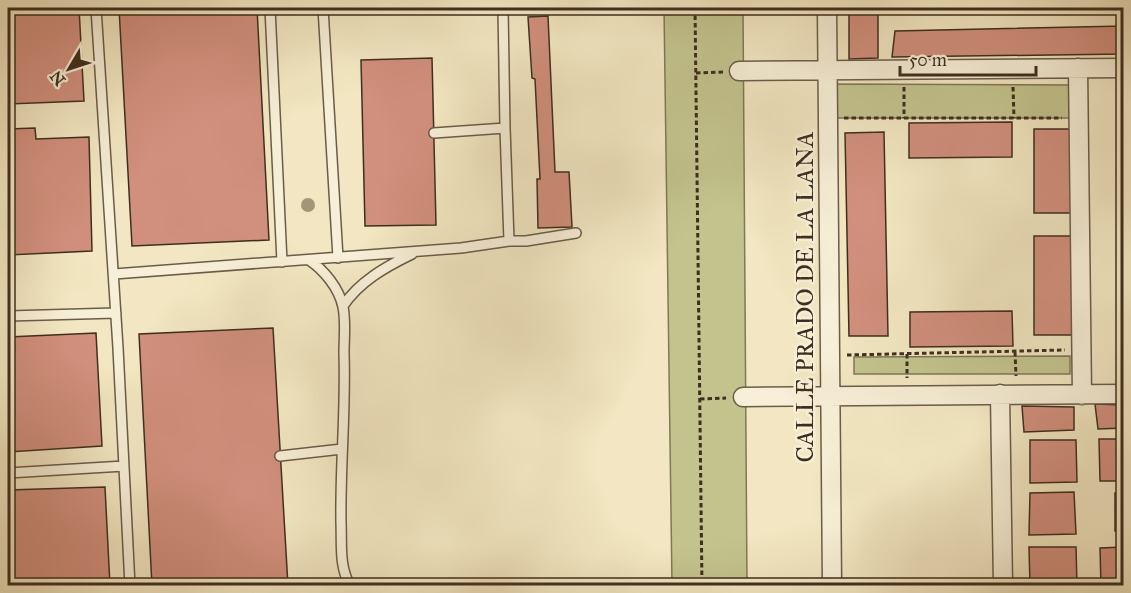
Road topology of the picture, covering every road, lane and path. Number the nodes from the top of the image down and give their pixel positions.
1 (96, 8) edge
2 (270, 8) edge
3 (323, 8) edge
4 (503, 8) edge
5 (695, 8) edge
6 (827, 8) edge
7 (1078, 68) junction
8 (1124, 68) edge
9 (739, 71) joint
10 (827, 71) junction
11 (695, 73) junction
12 (903, 84) dead end
13 (1013, 85) dead end
14 (827, 118) junction
15 (904, 118) junction
16 (1014, 118) junction
17 (1079, 118) junction
18 (505, 128) junction
19 (434, 133) dead end
20 (576, 233) dead end
21 (508, 241) junction
22 (418, 251) junction
23 (338, 258) junction
24 (309, 260) junction
25 (282, 262) junction
26 (114, 274) junction
27 (343, 306) junction
28 (116, 313) junction
29 (8, 316) edge
30 (1082, 349) junction
31 (1015, 352) junction
32 (907, 354) junction
33 (830, 355) junction
34 (1016, 376) dead end
35 (907, 378) dead end
36 (1000, 394) junction
37 (1124, 394) edge
38 (1082, 395) junction
39 (743, 397) joint
40 (830, 398) junction
41 (700, 399) junction
42 (342, 449) junction
43 (280, 456) dead end
44 (124, 466) junction
45 (8, 473) edge
46 (130, 585) edge
47 (351, 585) edge
48 (702, 585) edge
49 (832, 585) edge
50 (1003, 585) edge

1 - 26 lane
2 - 25 lane
3 - 23 lane
4 - 18 lane
5 - 11 path
6 - 10 street, CALLE PRADO DE LA LANA
7 - 8 street
7 - 10 street
7 - 17 street
9 - 10 street
9 - 11 path
10 - 14 street, CALLE PRADO DE LA LANA
11 - 41 path
12 - 15 path
13 - 16 path
14 - 15 path
14 - 33 street, CALLE PRADO DE LA LANA
15 - 16 path
16 - 17 path
17 - 30 street
18 - 19 lane
18 - 21 lane
20 - 21 lane
21 - 22 lane
22 - 23 lane
22 - 27 lane
23 - 24 lane
24 - 25 lane
24 - 27 lane
25 - 26 lane
26 - 28 lane
27 - 42 lane
28 - 29 lane
28 - 44 lane
30 - 31 path
30 - 38 street
31 - 32 path
31 - 34 path
32 - 33 path
32 - 35 path
33 - 40 street, CALLE PRADO DE LA LANA
36 - 38 street
36 - 40 street
36 - 50 street
37 - 38 street
39 - 40 street
39 - 41 path
40 - 49 street, CALLE PRADO DE LA LANA
41 - 48 path
42 - 43 lane
42 - 47 lane
44 - 45 lane
44 - 46 lane

